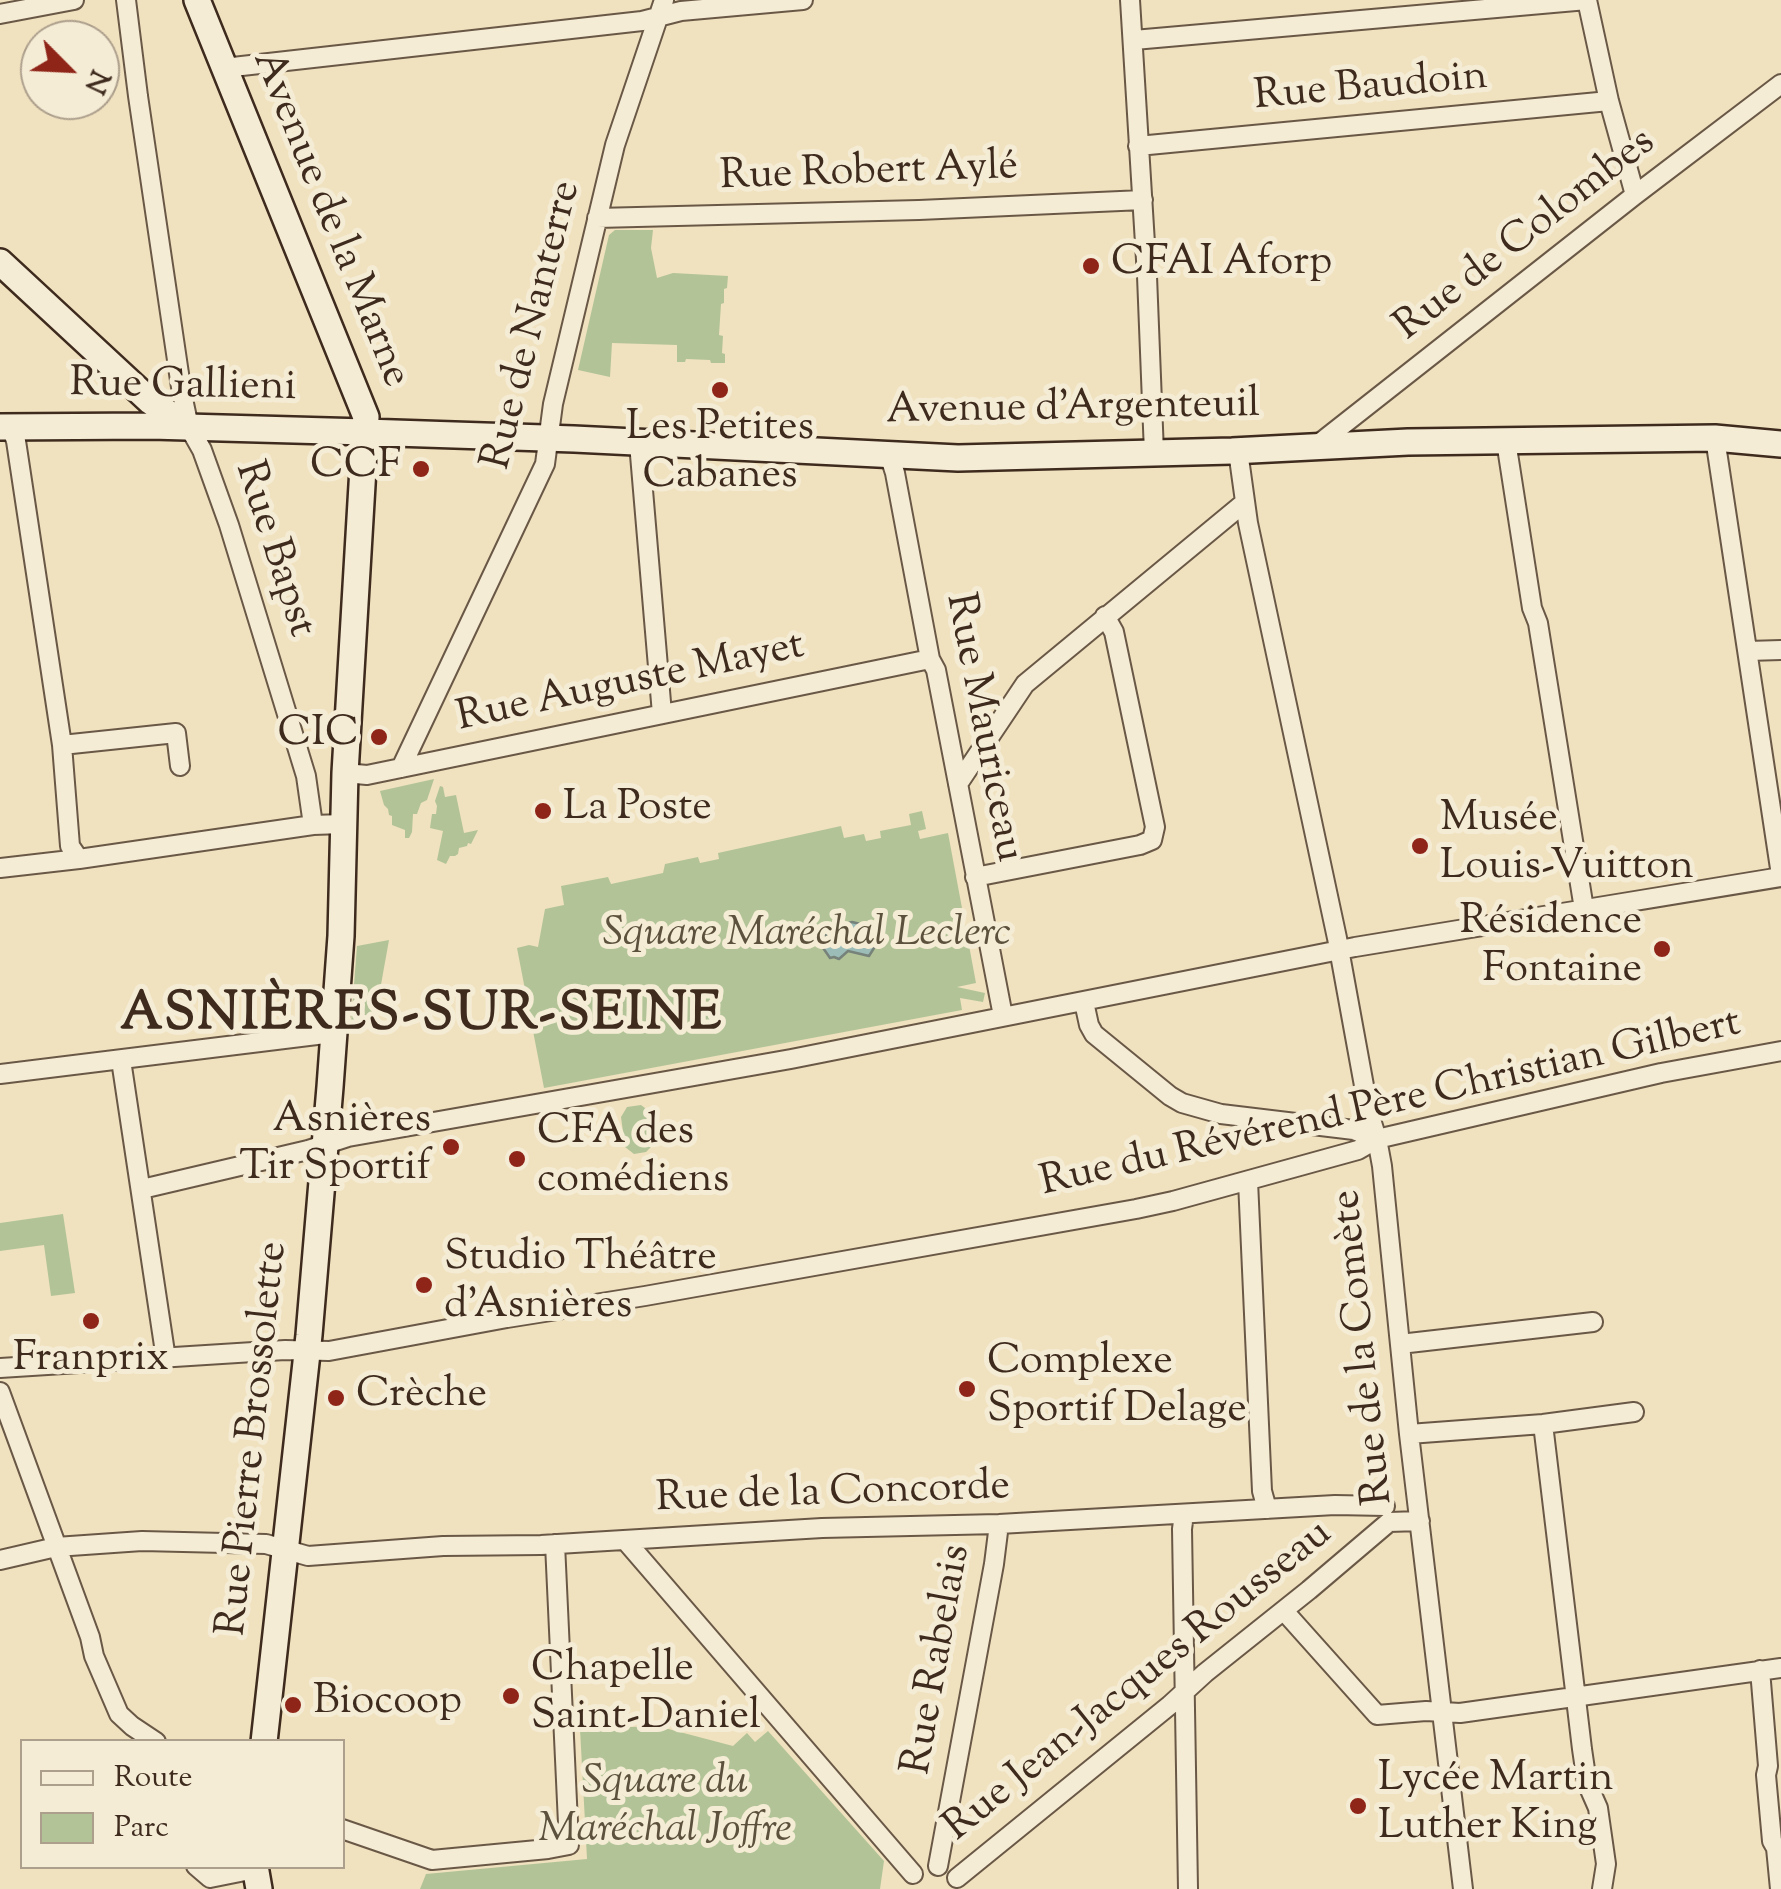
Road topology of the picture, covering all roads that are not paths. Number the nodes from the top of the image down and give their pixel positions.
1 (74, 0) edge
2 (126, 0) edge
3 (197, 0) edge
4 (803, 0) edge
5 (1130, 0) edge
6 (1587, 0) edge
7 (661, 8) edge
8 (0, 14) edge
9 (1134, 40) junction
10 (224, 68) junction
11 (1781, 84) edge
12 (1609, 102) junction
13 (1138, 146) junction
14 (1635, 196) junction
15 (1142, 200) junction
16 (597, 218) junction
17 (0, 262) edge
18 (5, 427) edge
19 (190, 427) junction
20 (365, 432) junction
21 (1715, 438) junction
22 (548, 439) junction
23 (1506, 441) junction
24 (639, 442) junction
25 (1781, 444) edge
26 (1316, 446) junction
27 (1238, 451) junction
28 (1154, 453) junction
29 (889, 454) junction
30 (1244, 503) junction
31 (1105, 616) junction
32 (1781, 650) edge
33 (1748, 652) junction
34 (930, 658) junction
35 (662, 714) junction
36 (62, 745) junction
37 (180, 766) dead end
38 (401, 768) junction
39 (345, 773) junction
40 (958, 784) junction
41 (343, 824) junction
42 (313, 825) junction
43 (79, 860) junction
44 (0, 868) edge
45 (1781, 876) edge
46 (976, 877) junction
47 (1584, 909) junction
48 (1339, 951) junction
49 (1084, 1002) junction
50 (1003, 1016) junction
51 (333, 1033) junction
52 (1781, 1052) edge
53 (122, 1060) junction
54 (0, 1074) edge
55 (1377, 1139) junction
56 (325, 1144) junction
57 (1248, 1181) junction
58 (142, 1189) junction
59 (1593, 1322) dead end
60 (1400, 1344) junction
61 (308, 1351) junction
62 (166, 1359) junction
63 (0, 1368) edge
64 (0, 1392) edge
65 (1634, 1412) dead end
66 (1544, 1424) junction
67 (1409, 1434) junction
68 (1417, 1499) junction
69 (1267, 1509) junction
70 (1184, 1514) junction
71 (1387, 1514) junction
72 (1420, 1521) junction
73 (999, 1524) junction
74 (625, 1540) junction
75 (556, 1544) junction
76 (285, 1549) junction
77 (58, 1555) junction
78 (0, 1560) edge
79 (1284, 1611) junction
80 (1781, 1668) edge
81 (1760, 1670) junction
82 (1186, 1690) junction
83 (1577, 1697) junction
84 (1442, 1712) junction
85 (152, 1739) edge
86 (264, 1739) edge
87 (345, 1830) edge
88 (938, 1866) junction
89 (200, 1869) edge
90 (256, 1875) edge
91 (910, 1882) edge
92 (959, 1884) edge
93 (1188, 1889) edge
94 (1463, 1889) edge
95 (1602, 1889) edge
96 (1780, 1889) edge

1 - 8 street
2 - 19 street, Rue Bapst
3 - 10 main road, Avenue de la Marne
4 - 7 street
5 - 9 street
6 - 9 street
6 - 12 street
7 - 10 street
7 - 16 street, Rue de Nanterre
9 - 13 street
10 - 20 main road, Avenue de la Marne
11 - 14 street, Rue de Colombes
12 - 13 street, Rue Baudoin
12 - 14 street
13 - 15 street
14 - 26 street, Rue de Colombes
15 - 16 street, Rue Robert Aylé
15 - 28 street
16 - 22 street, Rue de Nanterre
17 - 19 main road
18 - 19 main road, Rue Gallieni
18 - 36 street
19 - 20 main road, Rue Gallieni
19 - 42 street, Rue Bapst
20 - 22 main road, Avenue d'Argenteuil
20 - 39 main road, Avenue de la Marne
21 - 23 main road, Avenue d'Argenteuil
21 - 25 main road, Avenue d'Argenteuil
21 - 33 street
22 - 24 main road, Avenue d'Argenteuil
22 - 38 street, Rue de Nanterre
23 - 26 main road, Avenue d'Argenteuil
23 - 47 street
24 - 29 main road, Avenue d'Argenteuil
24 - 35 street
26 - 27 main road, Avenue d'Argenteuil
27 - 28 main road, Avenue d'Argenteuil
27 - 30 street, Rue de la Comète
28 - 29 main road, Avenue d'Argenteuil
29 - 34 street, Rue Mauriceau
30 - 31 street
30 - 48 street, Rue de la Comète
31 - 40 street
31 - 46 street
32 - 33 street
33 - 45 street
34 - 35 street, Rue Auguste Mayet
34 - 40 street, Rue Mauriceau
35 - 38 street, Rue Auguste Mayet
36 - 37 street
36 - 43 street
38 - 39 street, Rue Auguste Mayet
39 - 41 main road, Avenue de la Marne
40 - 46 street, Rue Mauriceau
41 - 42 street
41 - 51 main road, Avenue de la Marne
42 - 43 street
43 - 44 street
45 - 47 street
46 - 50 street, Rue Mauriceau
47 - 48 street
48 - 49 street
48 - 55 street, Rue de la Comète
49 - 50 street
49 - 55 street
50 - 56 street
51 - 53 street
51 - 56 main road, Rue Pierre Brossolette
52 - 55 street, Rue du Révérend Père Christian Gilbert
53 - 54 street
53 - 58 street
55 - 57 street, Rue du Révérend Père Christian Gilbert
55 - 60 street, Rue de la Comète
56 - 58 street
56 - 61 main road, Rue Pierre Brossolette
57 - 61 street, Rue du Révérend Père Christian Gilbert
57 - 69 street
58 - 62 street
59 - 60 street
60 - 67 street, Rue de la Comète
61 - 62 street, Rue du Révérend Père Christian Gilbert
61 - 76 main road, Rue Pierre Brossolette
62 - 63 street, Rue du Révérend Père Christian Gilbert
64 - 77 street
65 - 66 street
66 - 67 street
66 - 83 street
67 - 68 street, Rue de la Comète
68 - 71 street, Rue de la Concorde
68 - 72 street, Rue de la Comète
69 - 70 street, Rue de la Concorde
69 - 71 street, Rue de la Concorde
70 - 73 street, Rue de la Concorde
70 - 82 street
71 - 72 street, Rue Jean-Jacques Rousseau
71 - 79 street, Rue Jean-Jacques Rousseau
72 - 84 street, Rue de la Comète
73 - 74 street, Rue de la Concorde
73 - 88 street, Rue Rabelais
74 - 75 street, Rue de la Concorde
74 - 91 street
75 - 76 street, Rue de la Concorde
75 - 87 street
76 - 77 street, Rue de la Concorde
76 - 86 main road, Rue Pierre Brossolette
77 - 78 street, Rue de la Concorde
77 - 85 street
79 - 82 street, Rue Jean-Jacques Rousseau
79 - 84 street
80 - 81 street
81 - 83 street
81 - 96 street
82 - 92 street, Rue Jean-Jacques Rousseau
82 - 93 street
83 - 84 street
83 - 95 street
84 - 94 street, Rue de la Comète
88 - 91 street
88 - 92 street
89 - 90 street

